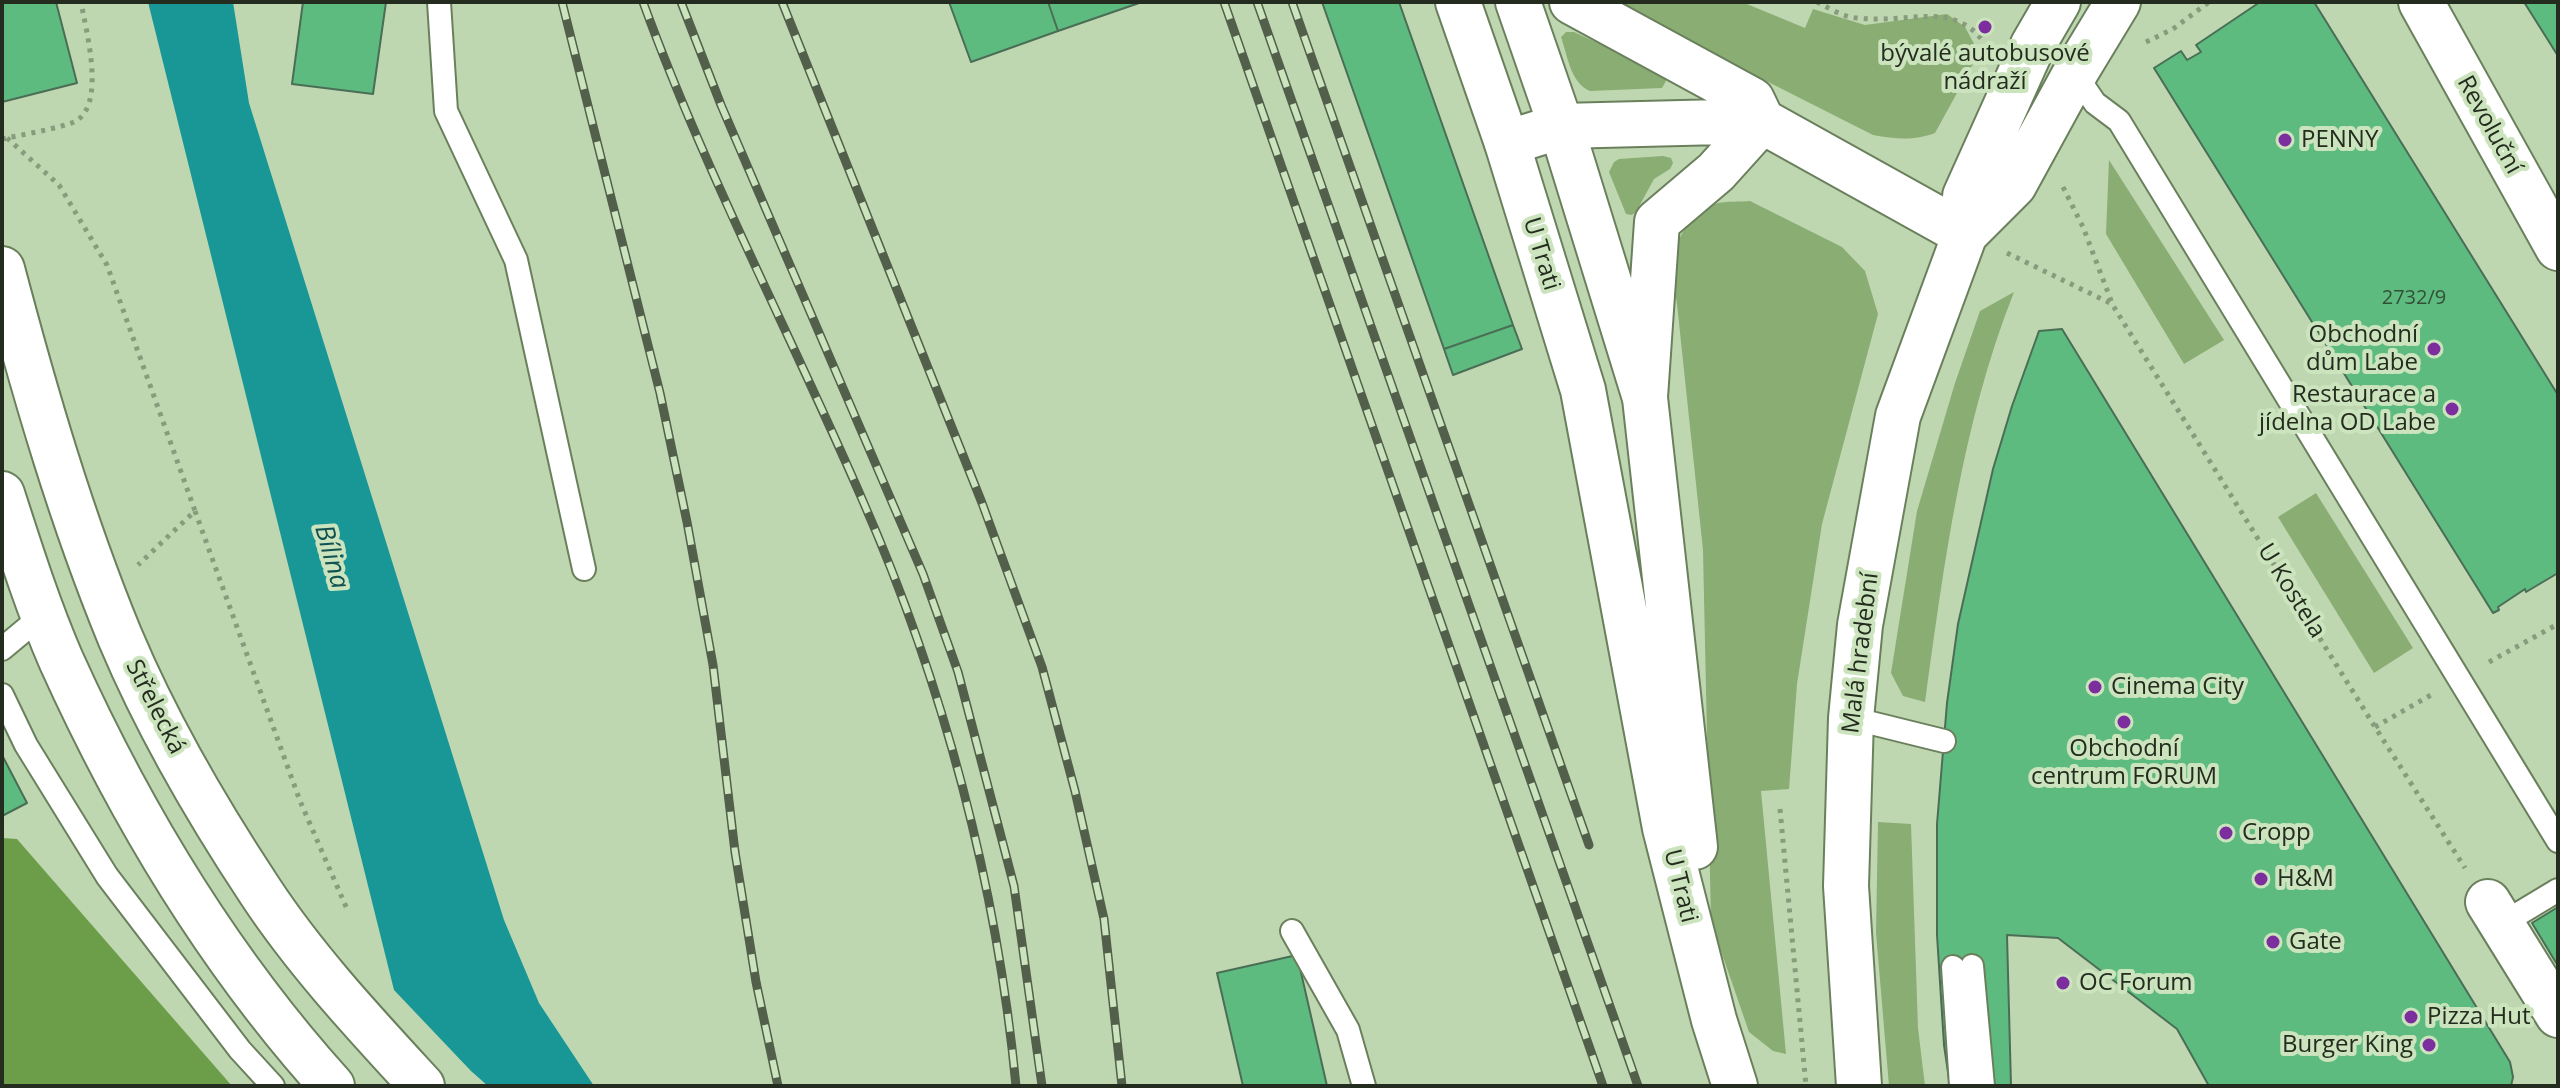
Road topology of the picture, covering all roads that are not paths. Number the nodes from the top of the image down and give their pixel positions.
1 (439, 2) edge
2 (1458, 2) edge
3 (1518, 2) edge
4 (1572, 2) edge
5 (2058, 2) edge
6 (2118, 2) edge
7 (2421, 2) edge
8 (2082, 84) dead end
9 (1762, 121) junction
10 (1561, 126) junction
11 (1507, 143) junction
12 (1965, 234) junction
13 (2558, 248) edge
14 (2, 269) edge
15 (1645, 398) junction
16 (2, 494) edge
17 (584, 569) dead end
18 (44, 614) junction
19 (2, 649) edge
20 (2, 695) edge
21 (1851, 718) junction
22 (1944, 741) dead end
23 (2558, 841) edge
24 (2558, 890) edge
25 (2494, 914) joint
26 (1292, 931) dead end
27 (2558, 1015) edge
28 (1714, 1020) junction
29 (273, 1086) edge
30 (332, 1086) edge
31 (422, 1086) edge
32 (1364, 1086) edge
33 (1735, 1086) edge
34 (1859, 1086) edge
35 (1961, 1086) edge
36 (1983, 1086) edge

1 - 17 lane
2 - 11 street, U Trati
3 - 10 street, U Trati
4 - 9 street
5 - 12 street, Malá hradební
6 - 12 street, Malá hradební
7 - 13 street, Revoluční
8 - 23 lane
9 - 10 street
9 - 12 street
9 - 15 street, U Trati
10 - 11 street
10 - 15 street, U Trati
11 - 28 street, U Trati
12 - 21 street, Malá hradební
14 - 31 street, Střelecká
15 - 28 street, U Trati
16 - 18 street
18 - 19 lane
18 - 30 street
20 - 29 lane
21 - 22 lane
21 - 34 street, Malá hradební
24 - 25 lane
25 - 27 street
26 - 32 lane
28 - 33 street
35 - 36 lane

